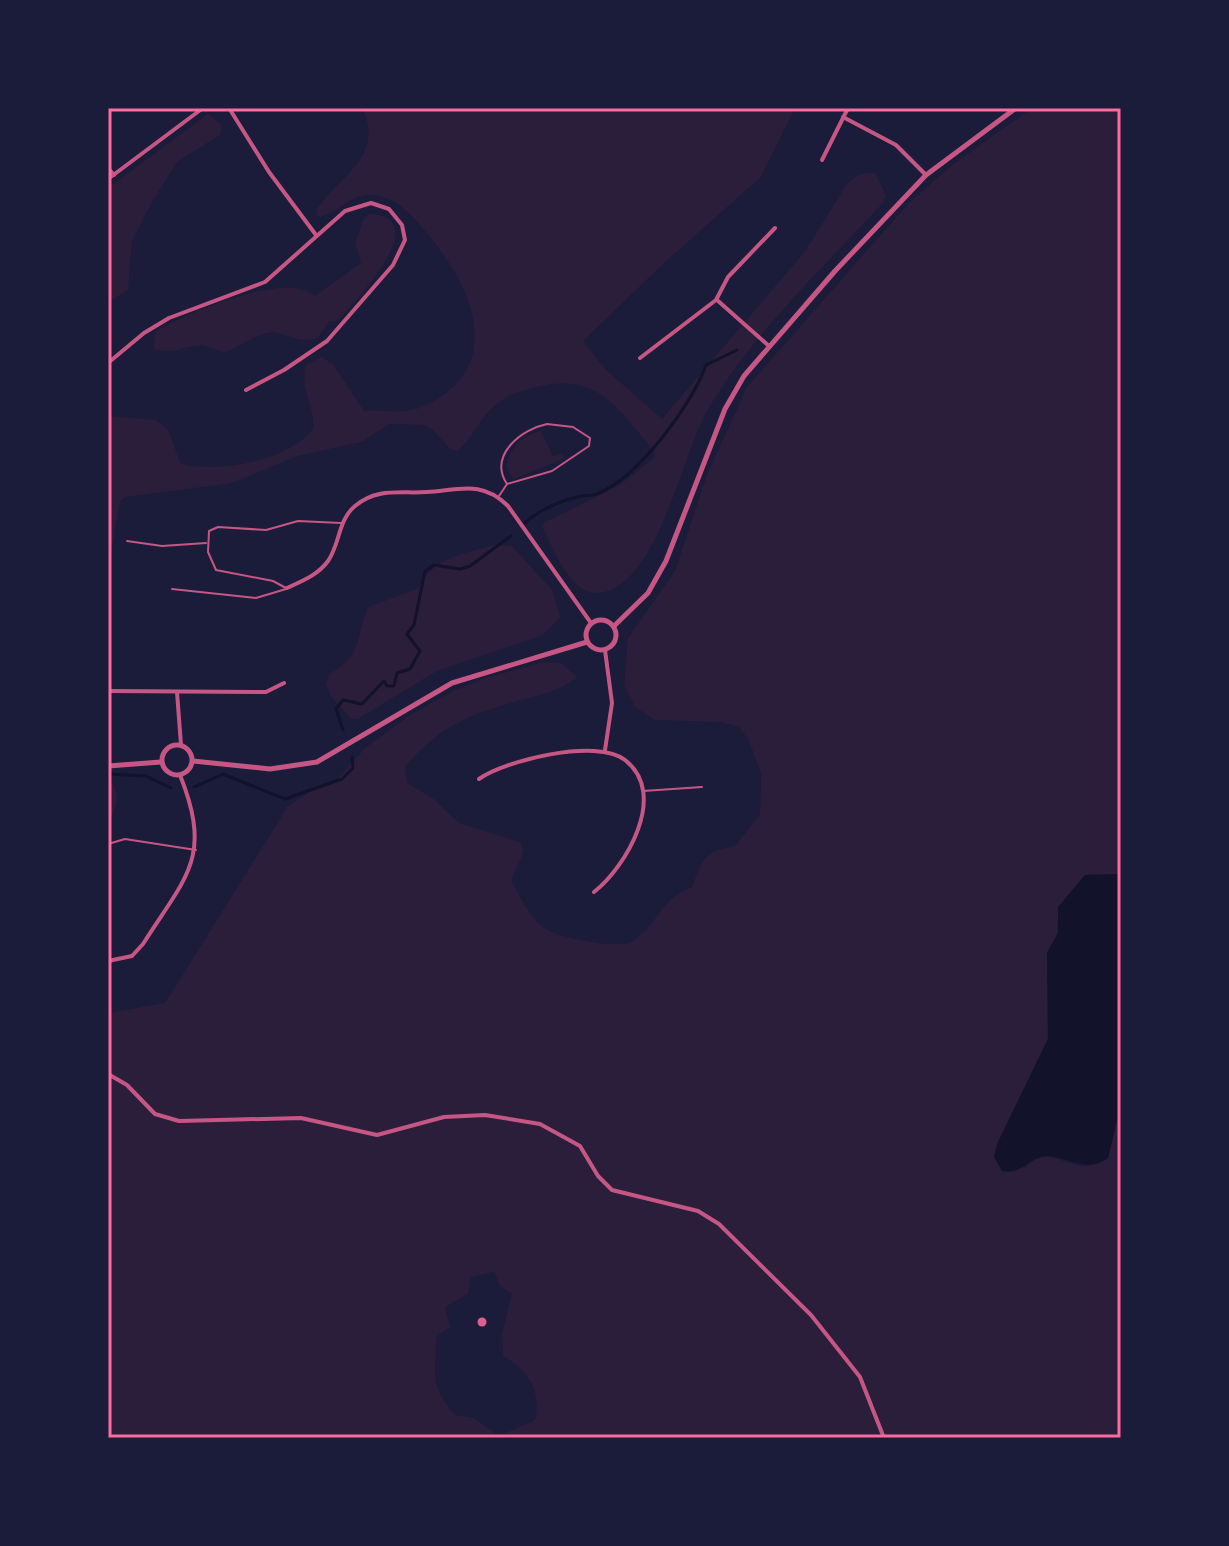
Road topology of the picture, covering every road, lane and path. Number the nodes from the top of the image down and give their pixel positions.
1 (203, 108) edge
2 (229, 108) edge
3 (848, 108) edge
4 (1016, 108) edge
5 (843, 117) junction
6 (822, 160) dead end
7 (108, 168) edge
8 (114, 175) junction
9 (926, 175) junction
10 (108, 179) edge
11 (775, 228) dead end
12 (316, 235) junction
13 (716, 300) junction
14 (769, 346) junction
15 (640, 358) dead end
16 (108, 363) edge
17 (246, 390) dead end
18 (507, 484) junction
19 (498, 497) junction
20 (342, 523) junction
21 (127, 541) dead end
22 (207, 543) junction
23 (287, 588) junction
24 (172, 589) dead end
25 (591, 623) junction
26 (614, 626) junction
27 (587, 642) junction
28 (605, 650) junction
29 (284, 683) dead end
30 (108, 691) edge
31 (177, 692) junction
32 (181, 745) junction
33 (605, 750) junction
34 (193, 761) junction
35 (161, 762) junction
36 (108, 766) edge
37 (180, 775) junction
38 (479, 779) dead end
39 (702, 787) dead end
40 (642, 791) junction
41 (108, 844) edge
42 (196, 850) junction
43 (594, 892) dead end
44 (108, 961) edge
45 (108, 1074) edge
46 (884, 1438) edge

1 - 8 street
2 - 12 street
3 - 5 street
4 - 9 street
5 - 6 street
5 - 9 street
7 - 8 street
8 - 10 street
9 - 14 street
11 - 13 street
12 - 16 street
12 - 17 street
13 - 14 street
13 - 15 street
14 - 26 street
18 - 18 lane
18 - 19 lane
19 - 20 street
19 - 25 street
20 - 22 lane
20 - 23 street
21 - 22 lane
22 - 23 lane
23 - 24 lane
25 - 26 street
25 - 27 street
26 - 28 street
27 - 28 street
27 - 34 street
28 - 33 street
29 - 31 street
30 - 31 street
31 - 32 street
32 - 34 street
32 - 35 street
33 - 38 street
33 - 40 street
34 - 37 street
35 - 36 street
35 - 37 street
37 - 42 street
39 - 40 lane
40 - 43 street
41 - 42 lane
42 - 44 street
45 - 46 street

